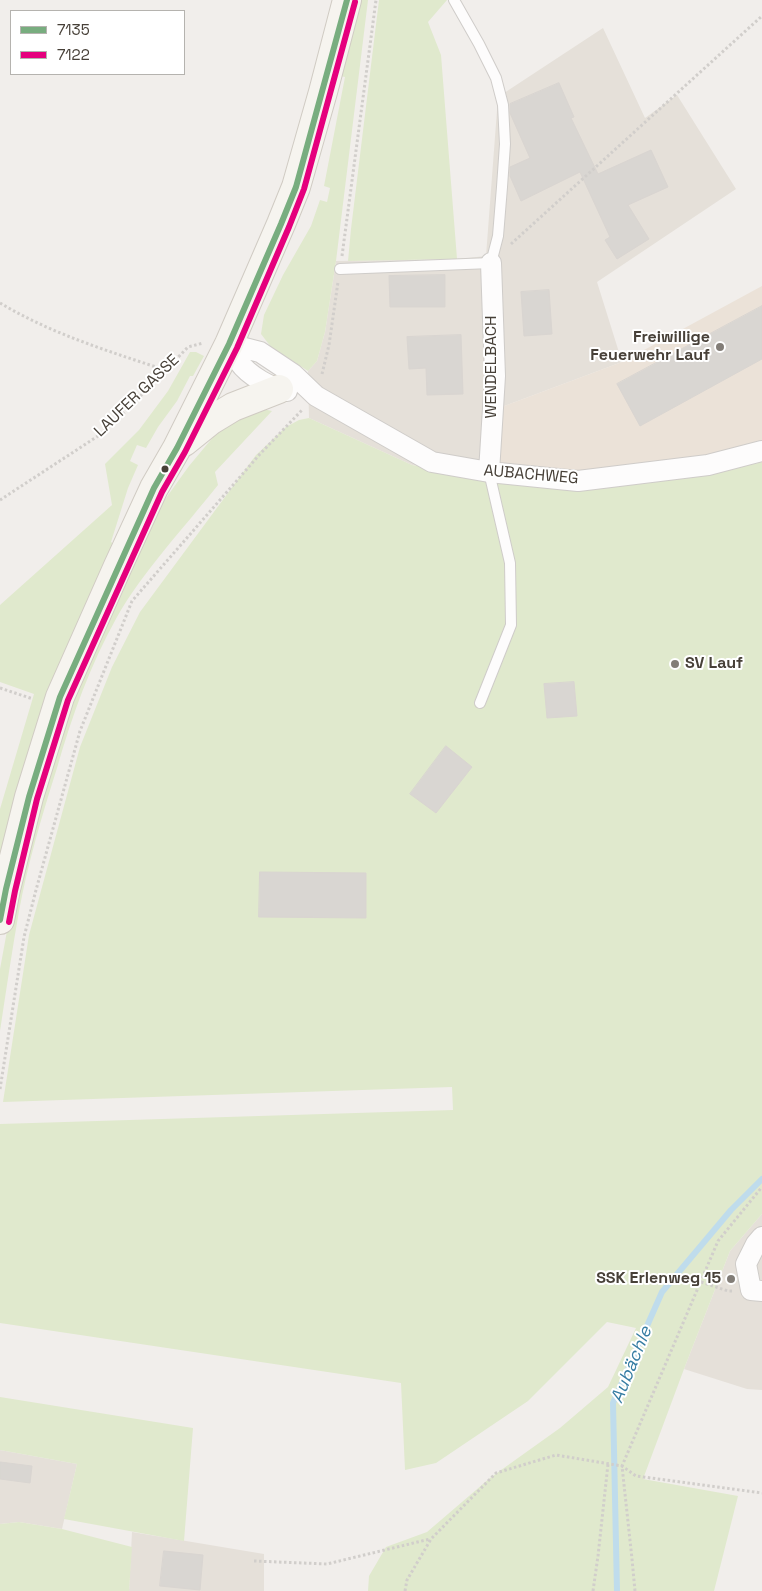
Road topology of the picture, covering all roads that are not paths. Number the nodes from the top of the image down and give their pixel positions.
1 (347, 0) edge
2 (454, 0) edge
3 (491, 263) junction
4 (340, 269) road end
5 (229, 344) junction
6 (278, 389) junction
7 (316, 396) junction
8 (177, 448) junction
9 (762, 451) edge
10 (489, 472) junction
11 (480, 703) dead end
12 (0, 920) edge
13 (762, 1237) edge
14 (757, 1291) edge

1 - 5 main road
2 - 3 lane
3 - 4 lane
3 - 10 street, WENDELBACH
5 - 6 street, AUBACHWEG
5 - 7 street, AUBACHWEG
5 - 8 main road
6 - 7 street, AUBACHWEG
6 - 8 main road
7 - 10 street, AUBACHWEG
8 - 12 main road
9 - 10 street, AUBACHWEG
10 - 11 lane
13 - 14 street

